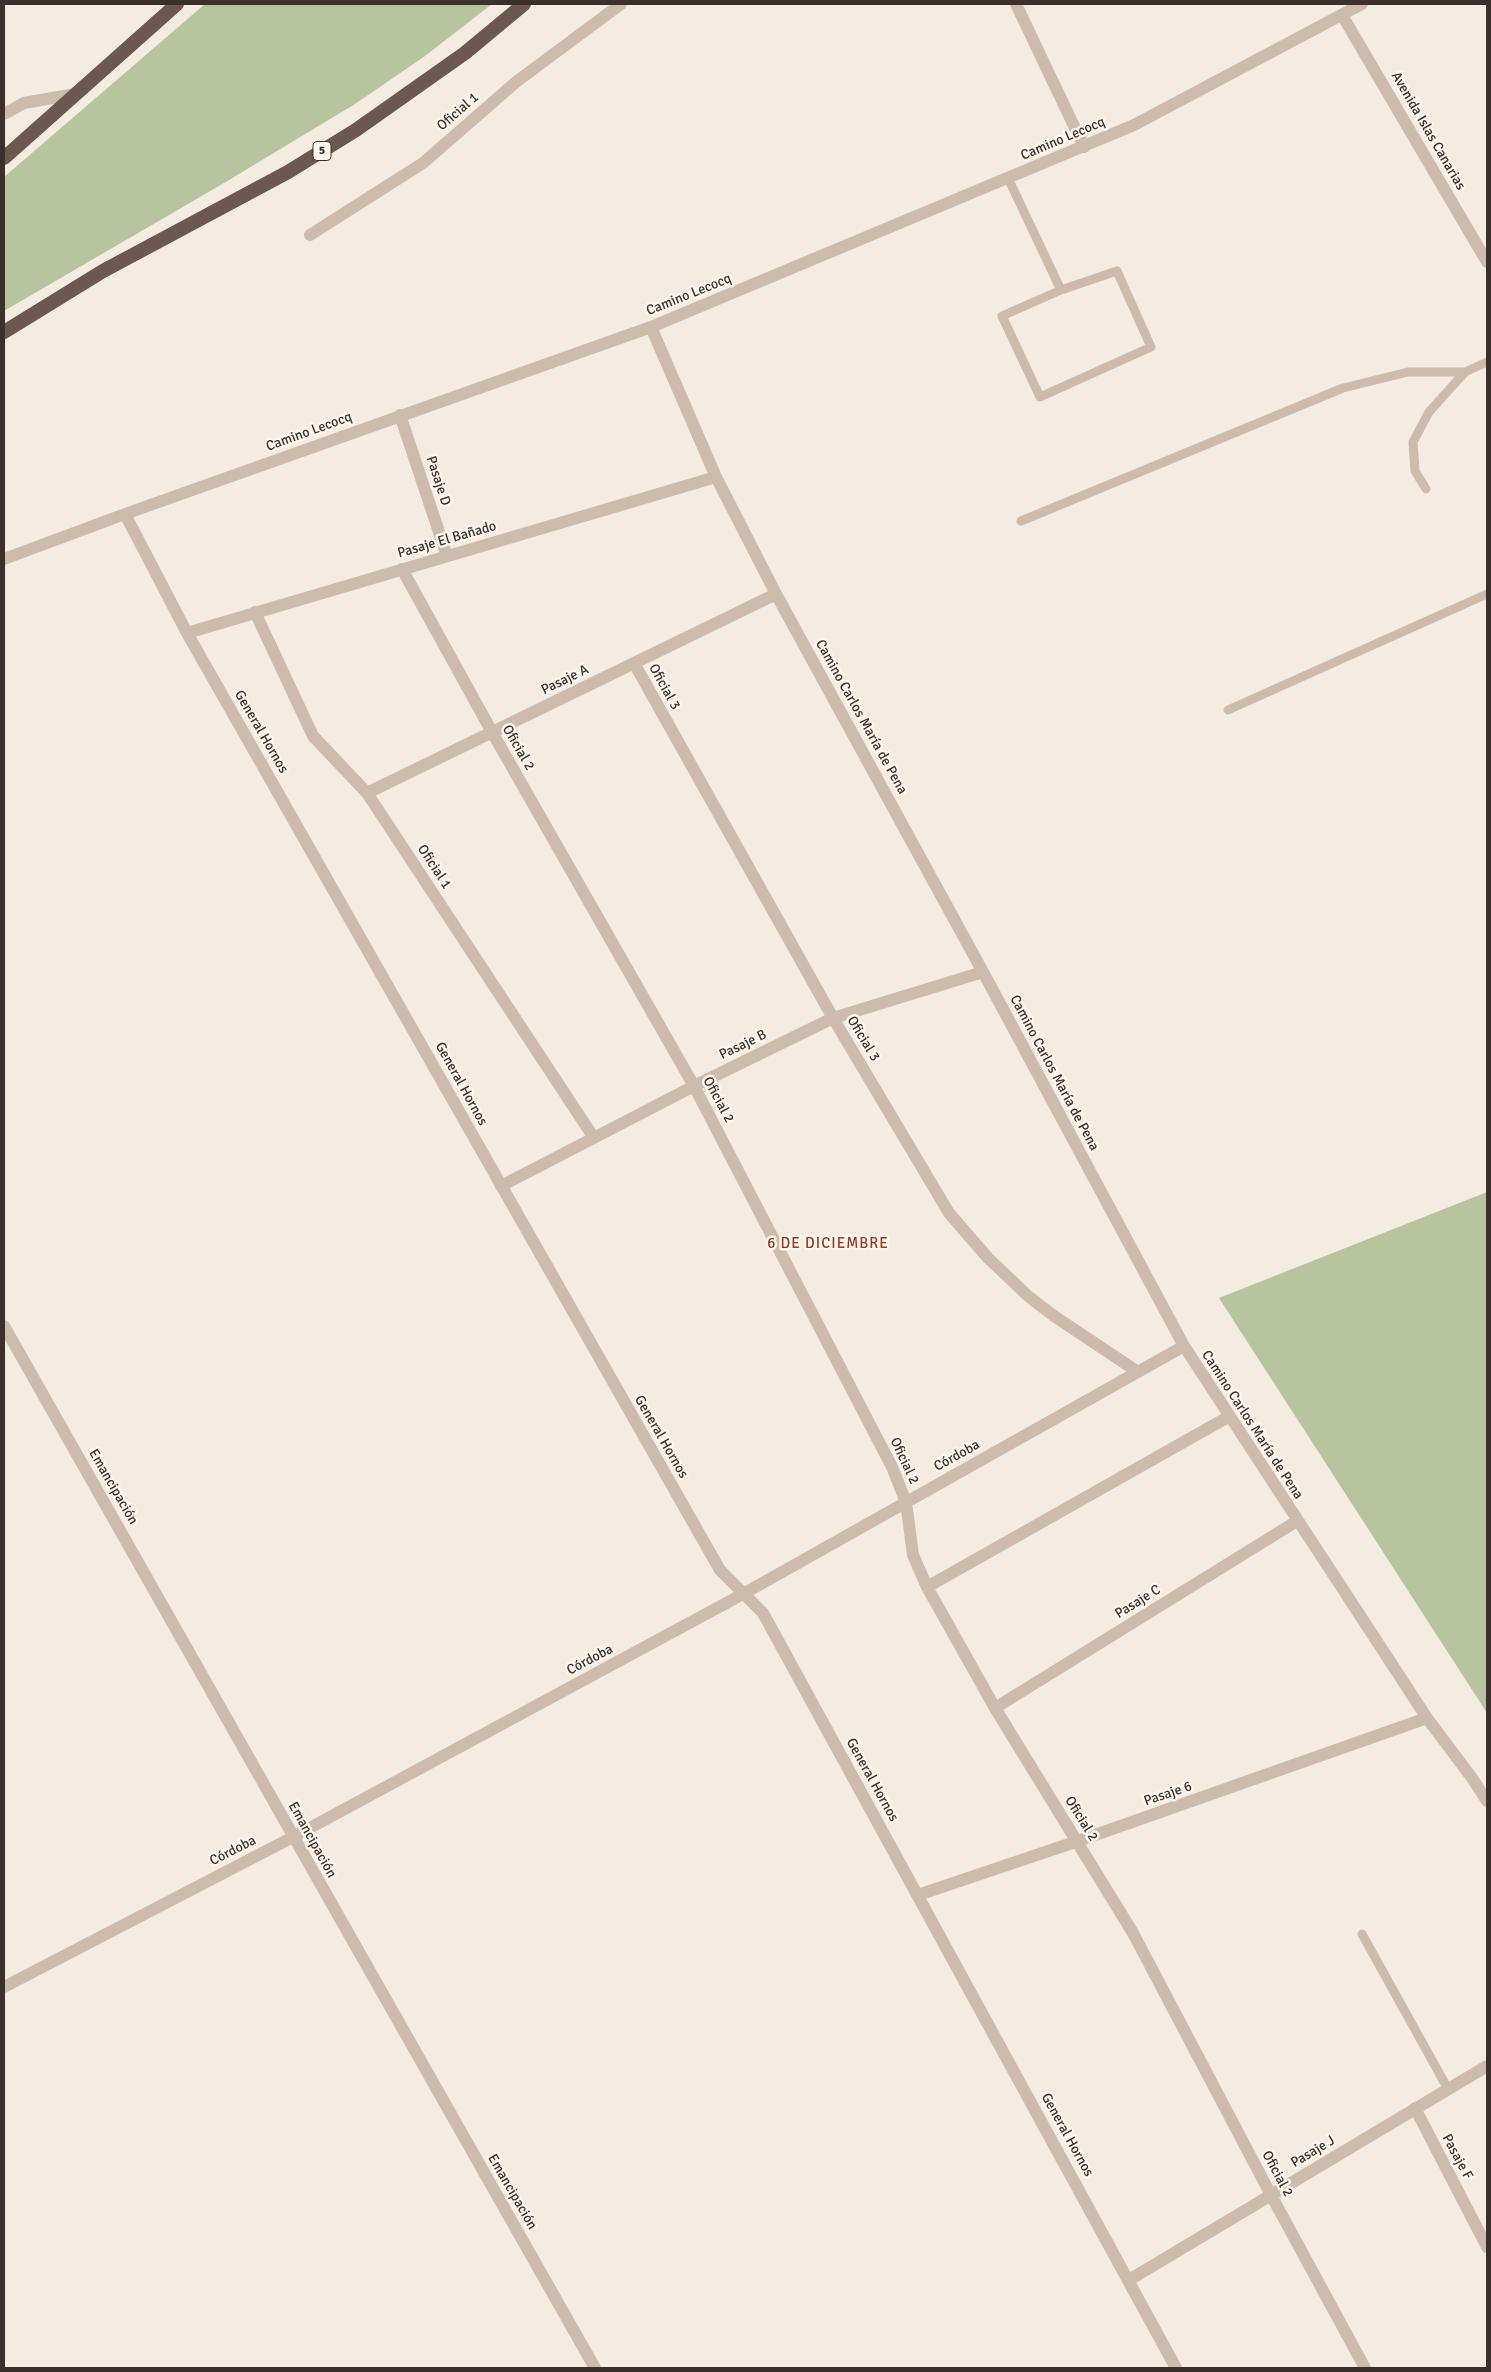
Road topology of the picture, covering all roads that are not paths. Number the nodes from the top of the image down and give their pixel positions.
1 (178, 4) edge
2 (524, 4) edge
3 (621, 4) edge
4 (1016, 4) edge
5 (1362, 4) edge
6 (1342, 15) junction
7 (75, 94) junction
8 (4, 114) edge
9 (1084, 147) junction
10 (4, 158) edge
11 (1008, 178) junction
12 (310, 235) dead end
13 (1487, 262) edge
14 (1061, 290) junction
15 (651, 327) junction
16 (4, 332) edge
17 (1487, 362) edge
18 (1465, 372) junction
19 (400, 416) junction
20 (716, 477) junction
21 (1426, 489) dead end
22 (125, 514) junction
23 (1021, 521) dead end
24 (447, 556) junction
25 (4, 559) edge
26 (402, 569) junction
27 (776, 594) junction
28 (1487, 594) edge
29 (255, 612) junction
30 (186, 633) junction
31 (634, 663) junction
32 (1228, 710) dead end
33 (492, 732) junction
34 (367, 793) junction
35 (983, 972) junction
36 (833, 1018) junction
37 (694, 1086) junction
38 (594, 1138) junction
39 (501, 1186) junction
40 (4, 1326) edge
41 (1184, 1346) junction
42 (1138, 1372) junction
43 (1228, 1417) junction
44 (906, 1502) junction
45 (1297, 1521) junction
46 (927, 1587) junction
47 (744, 1594) junction
48 (995, 1708) junction
49 (1427, 1718) junction
50 (1487, 1801) edge
51 (293, 1837) junction
52 (1078, 1841) junction
53 (918, 1895) junction
54 (1362, 1934) dead end
55 (4, 1987) edge
56 (1487, 2066) edge
57 (1448, 2089) junction
58 (1415, 2108) junction
59 (1271, 2195) junction
60 (1487, 2247) edge
61 (1129, 2280) junction
62 (595, 2368) edge
63 (1176, 2368) edge
64 (1365, 2368) edge

1 - 7 highway
2 - 16 highway, 5
3 - 12 street, Oficial 1
4 - 9 street
5 - 6 street, Camino Lecocq
6 - 9 street, Camino Lecocq
6 - 13 street, Avenida Islas Canarias
7 - 8 street
7 - 10 highway
9 - 11 street, Camino Lecocq
11 - 14 lane
11 - 15 street, Camino Lecocq
14 - 14 lane
15 - 19 street, Camino Lecocq
15 - 20 street, Camino Carlos María de Pena
17 - 18 lane
18 - 21 lane
18 - 23 lane
19 - 22 street, Camino Lecocq
19 - 24 street, Pasaje D
20 - 24 street, Pasaje El Bañado
20 - 27 street, Camino Carlos María de Pena
22 - 25 street, Camino Lecocq
22 - 30 street, General Hornos
24 - 26 street, Pasaje El Bañado
26 - 29 street, Pasaje El Bañado
26 - 33 street, Oficial 2
27 - 31 street, Pasaje A
27 - 35 street, Camino Carlos María de Pena
28 - 32 lane
29 - 30 street, Pasaje El Bañado
29 - 34 street, Oficial 1
30 - 39 street, General Hornos
31 - 33 street, Pasaje A
31 - 36 street, Oficial 3
33 - 34 street, Pasaje A
33 - 37 street, Oficial 2
34 - 38 street, Oficial 1
35 - 36 street, Pasaje B
35 - 41 street, Camino Carlos María de Pena
36 - 37 street, Pasaje B
36 - 42 street, Oficial 3
37 - 38 street, Pasaje B
37 - 44 street, Oficial 2
38 - 39 street, Pasaje B
39 - 47 street, General Hornos
40 - 51 street, Emancipación
41 - 42 street, Córdoba
41 - 43 street, Camino Carlos María de Pena
42 - 44 street, Córdoba
43 - 45 street, Camino Carlos María de Pena
43 - 46 street
44 - 46 street, Oficial 2
44 - 47 street, Córdoba
45 - 48 street, Pasaje C
45 - 49 street, Camino Carlos María de Pena
46 - 48 street, Oficial 2
47 - 51 street, Córdoba
47 - 53 street, General Hornos
48 - 52 street, Oficial 2
49 - 50 street, Camino Carlos María de Pena
49 - 52 street, Pasaje 6
51 - 55 street, Córdoba
51 - 62 street, Emancipación
52 - 53 street, Pasaje 6
52 - 59 street, Oficial 2
53 - 61 street, General Hornos
54 - 57 lane
56 - 57 street, Pasaje J
57 - 58 street, Pasaje J
58 - 59 street, Pasaje J
58 - 60 street, Pasaje F
59 - 61 street, Pasaje J
59 - 64 street, Oficial 2
61 - 63 street, General Hornos

